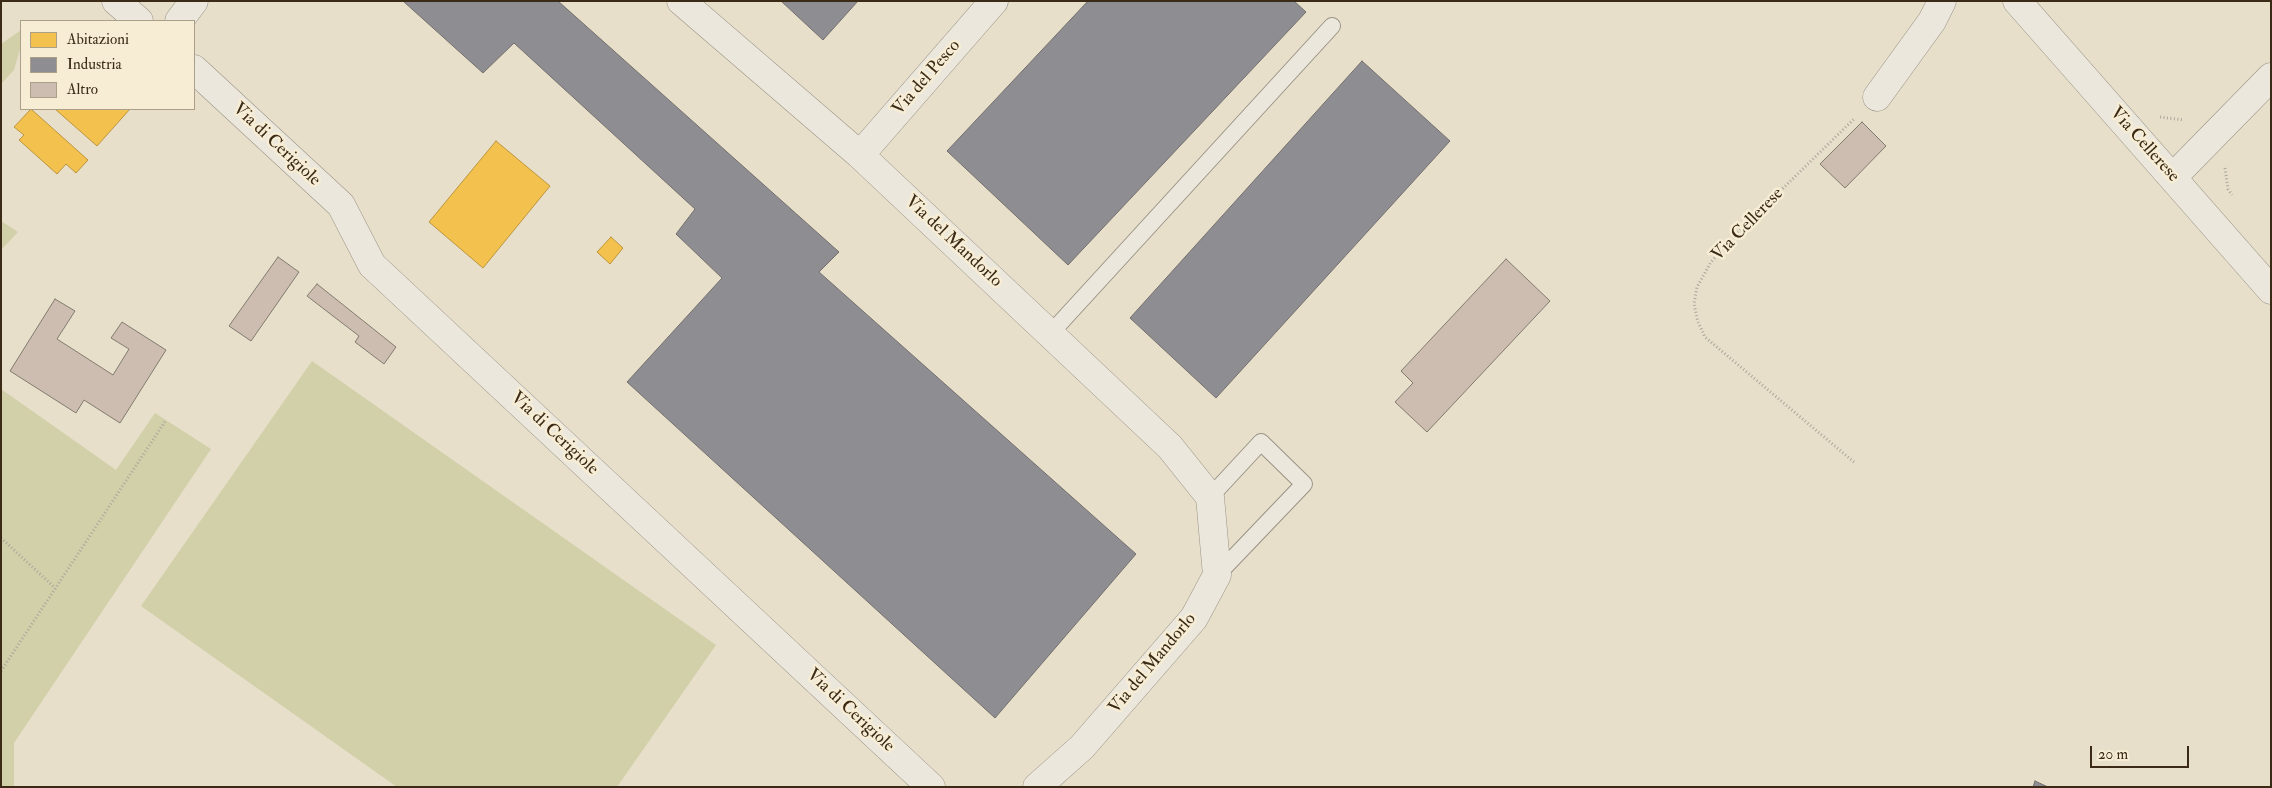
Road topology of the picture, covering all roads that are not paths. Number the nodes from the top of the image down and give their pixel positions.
1 (116, 1) edge
2 (194, 1) edge
3 (681, 1) edge
4 (994, 1) edge
5 (1942, 1) edge
6 (2017, 1) edge
7 (138, 20) edge
8 (180, 20) edge
9 (1332, 26) dead end
10 (195, 70) edge
11 (2271, 77) edge
12 (1878, 97) road end
13 (860, 155) junction
14 (2174, 177) junction
15 (2271, 290) edge
16 (1050, 334) junction
17 (1210, 497) junction
18 (1217, 575) junction
19 (1082, 747) junction
20 (931, 787) edge
21 (1037, 787) edge
22 (1061, 787) edge

1 - 7 street
2 - 8 street
3 - 13 street, Via del Mandorlo
4 - 13 street, Via del Pesco
5 - 12 street
6 - 14 street, Via Cellerese
9 - 16 lane
10 - 20 street, Via di Cerigiole
11 - 14 street
13 - 16 street, Via del Mandorlo
14 - 15 street, Via Cellerese
16 - 17 street, Via del Mandorlo
17 - 18 street
17 - 18 lane, Via del Mandorlo
18 - 19 street, Via del Mandorlo
19 - 21 street, Via del Mandorlo
19 - 22 street, Via del Mandorlo

